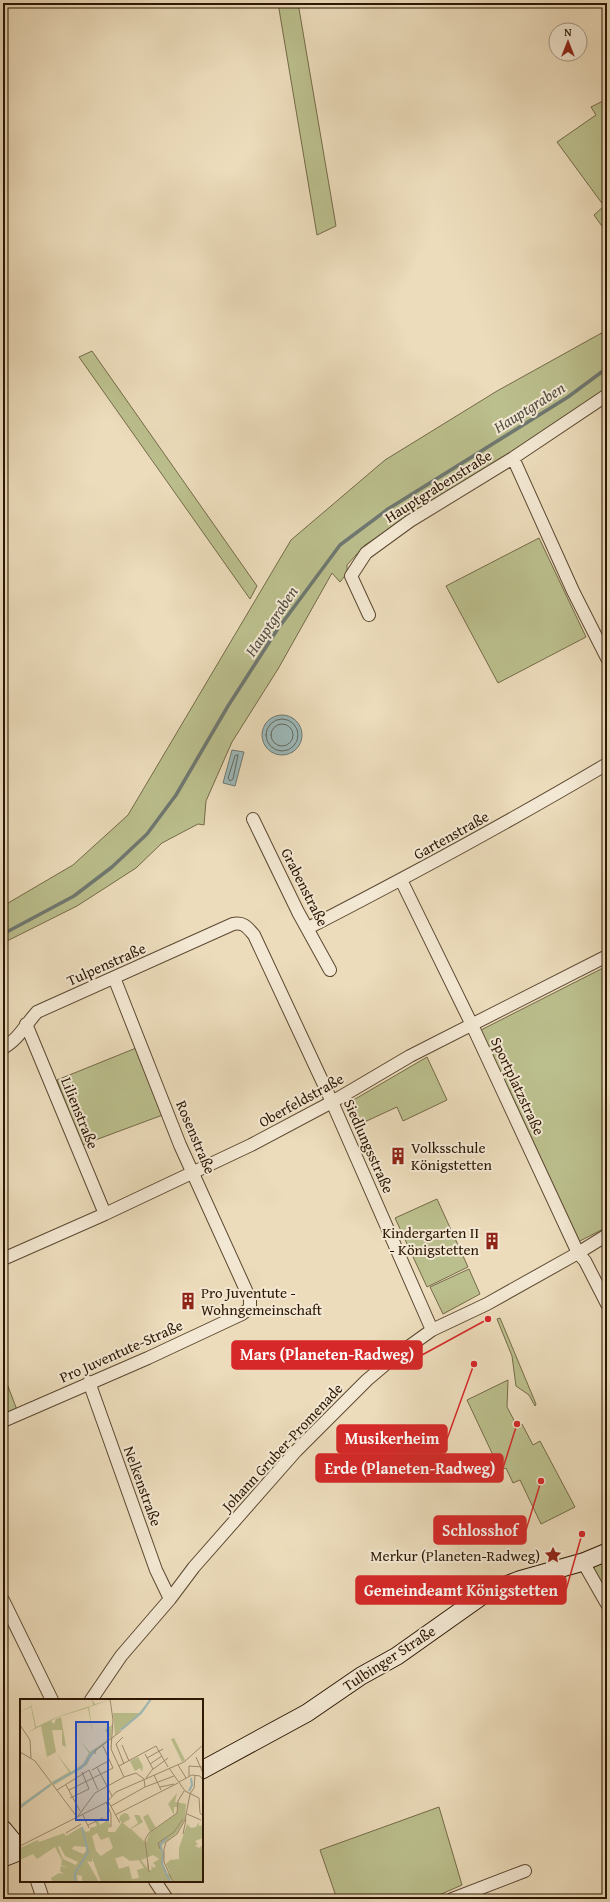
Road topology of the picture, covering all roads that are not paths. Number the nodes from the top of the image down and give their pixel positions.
1 (607, 395) edge
2 (513, 458) junction
3 (369, 615) dead end
4 (607, 658) edge
5 (607, 764) edge
6 (253, 819) dead end
7 (401, 880) junction
8 (233, 924) joint
9 (308, 928) junction
10 (607, 956) edge
11 (330, 970) dead end
12 (113, 978) junction
13 (26, 1024) junction
14 (472, 1025) junction
15 (3, 1048) edge
16 (332, 1102) junction
17 (194, 1173) junction
18 (105, 1214) junction
19 (607, 1235) edge
20 (578, 1253) junction
21 (3, 1258) edge
22 (607, 1304) edge
23 (250, 1308) joint
24 (432, 1330) junction
25 (89, 1382) junction
26 (3, 1421) edge
27 (607, 1552) edge
28 (583, 1562) junction
29 (170, 1599) junction
30 (3, 1600) edge
31 (607, 1604) edge
32 (52, 1699) edge
33 (92, 1699) edge
34 (203, 1769) edge
35 (3, 1829) edge
36 (20, 1850) edge
37 (20, 1851) edge
38 (3, 1858) edge
39 (525, 1871) dead end
40 (37, 1882) edge
41 (157, 1882) edge
42 (43, 1899) edge
43 (167, 1899) edge
44 (452, 1899) edge

1 - 2 street, Hauptgrabenstraße
2 - 3 street, Hauptgrabenstraße
2 - 4 street
5 - 7 street, Gartenstraße
6 - 9 street, Grabenstraße
7 - 9 street, Gartenstraße
7 - 14 street, Sportplatzstraße
8 - 12 street, Tulpenstraße
8 - 16 street, Siedlungsstraße
9 - 11 street, Grabenstraße
10 - 14 street, Oberfeldstraße
12 - 13 street, Tulpenstraße
12 - 17 street, Rosenstraße
13 - 15 street, Tulpenstraße
13 - 18 street, Lilienstraße
14 - 16 street, Oberfeldstraße
14 - 20 street, Sportplatzstraße
16 - 17 street, Oberfeldstraße
16 - 24 street, Siedlungsstraße
17 - 18 street, Oberfeldstraße
17 - 23 street, Rosenstraße
18 - 21 street, Oberfeldstraße
19 - 20 street, Johann Gruber-Promenade
20 - 22 street, Sportplatzstraße
20 - 24 street, Johann Gruber-Promenade
23 - 25 street, Pro Juventute-Straße
24 - 29 street, Johann Gruber-Promenade
25 - 26 street, Pro Juventute-Straße
25 - 29 street, Nelkenstraße
27 - 28 main road, Tulbinger Straße
28 - 31 street
28 - 34 main road, Tulbinger Straße
29 - 33 street, Johann Gruber-Promenade
30 - 32 street
35 - 36 main road
37 - 38 main road
39 - 44 street
40 - 42 street
41 - 43 street

